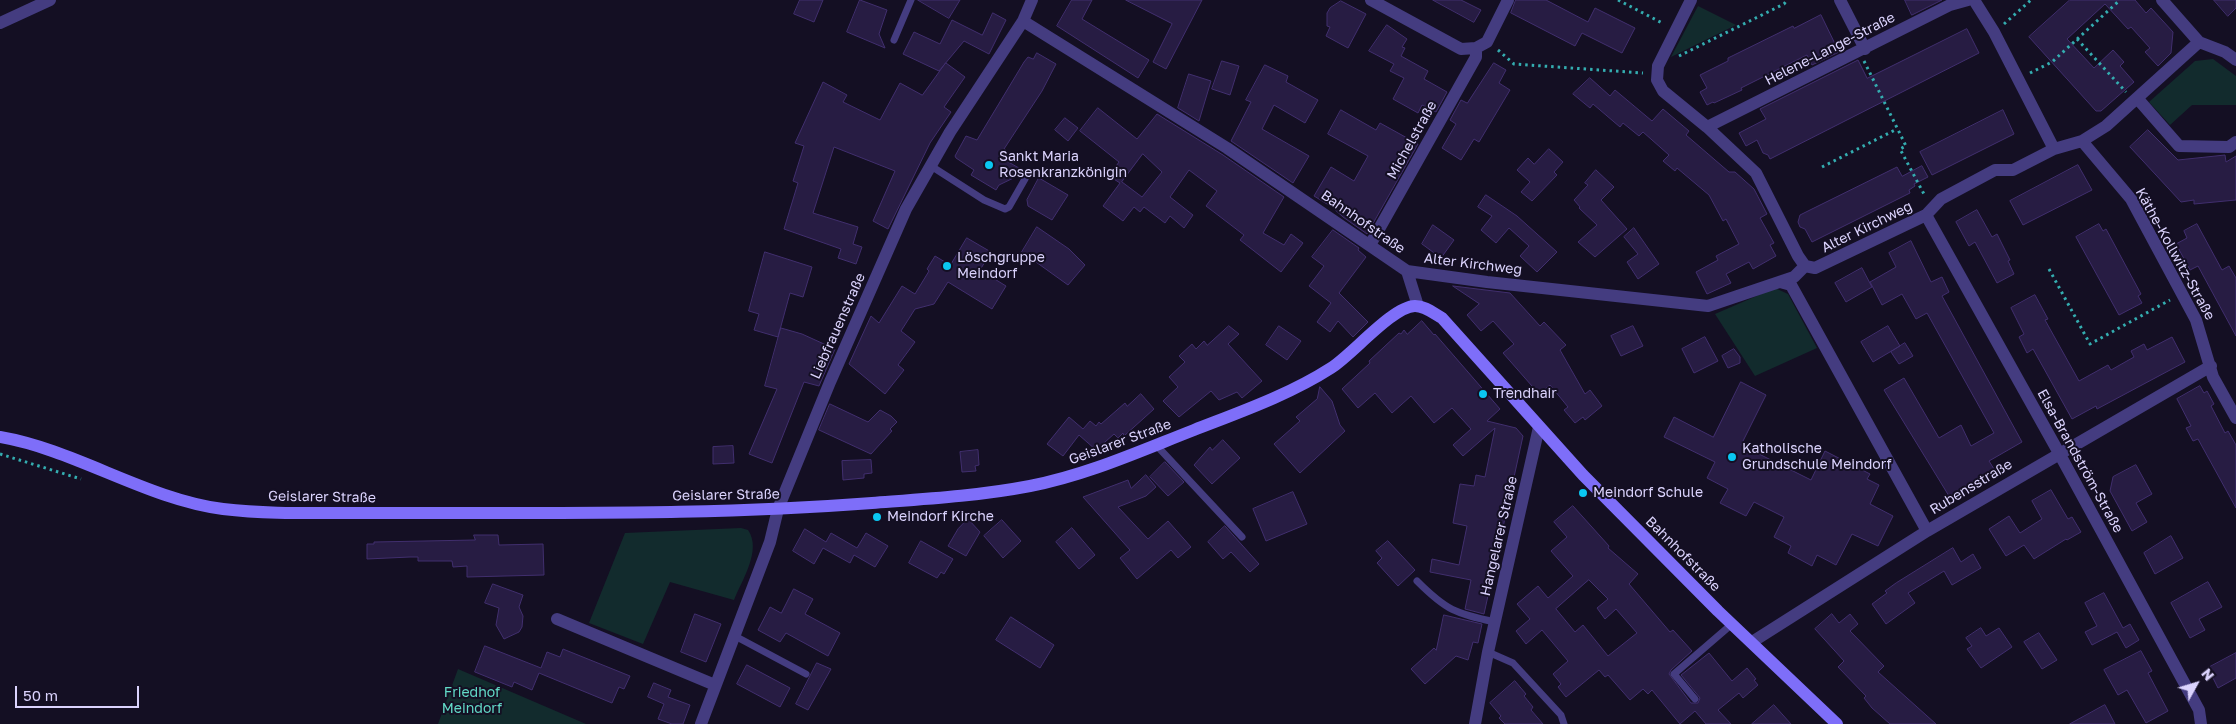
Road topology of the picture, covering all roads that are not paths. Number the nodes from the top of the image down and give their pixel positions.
1 (50, 0) edge
2 (911, 0) edge
3 (1032, 0) edge
4 (1371, 0) edge
5 (1508, 0) edge
6 (1691, 0) edge
7 (1840, 0) edge
8 (1968, 0) edge
9 (1974, 0) edge
10 (2162, 0) edge
11 (1023, 21) junction
12 (0, 24) edge
13 (894, 40) dead end
14 (2199, 42) junction
15 (1482, 45) junction
16 (1862, 51) junction
17 (2236, 60) edge
18 (2136, 100) junction
19 (1707, 127) junction
20 (2082, 141) junction
21 (2236, 142) edge
22 (2054, 148) junction
23 (931, 166) junction
24 (1025, 179) dead end
25 (1929, 213) junction
26 (1370, 245) junction
27 (1805, 266) junction
28 (1407, 271) junction
29 (1780, 282) junction
30 (1418, 306) junction
31 (2211, 366) junction
32 (2236, 418) edge
33 (1539, 427) junction
34 (0, 437) edge
35 (1157, 446) junction
36 (2059, 452) junction
37 (778, 510) junction
38 (1927, 531) junction
39 (1242, 537) dead end
40 (1417, 581) dead end
41 (557, 619) dead end
42 (1495, 622) junction
43 (1732, 624) junction
44 (733, 635) junction
45 (1752, 642) junction
46 (1488, 652) junction
47 (806, 674) dead end
48 (714, 685) junction
49 (1695, 699) dead end
50 (701, 724) edge
51 (1475, 724) edge
52 (1564, 724) edge
53 (1837, 724) edge
54 (2201, 724) edge

1 - 12 street
2 - 13 lane
3 - 11 street, Liebfrauenstraße
4 - 15 street
5 - 15 street, Michelstraße
6 - 19 street
7 - 16 street
8 - 16 street, Helene-Lange-Straße
9 - 22 street
10 - 14 street
11 - 23 street, Liebfrauenstraße
11 - 26 street, Bahnhofstraße
14 - 17 street
14 - 18 street, Alter Kirchweg
15 - 26 street, Michelstraße
16 - 19 street, Helene-Lange-Straße
18 - 20 street, Alter Kirchweg
18 - 21 street
19 - 27 street
20 - 22 street, Alter Kirchweg
20 - 31 street, Käthe-Kollwitz-Straße
22 - 25 street, Alter Kirchweg
23 - 24 lane
23 - 37 street, Liebfrauenstraße
25 - 27 street, Alter Kirchweg
25 - 36 street, Elsa-Brandström-Straße
26 - 28 street, Bahnhofstraße
27 - 29 street, Alter Kirchweg
28 - 29 street, Alter Kirchweg
28 - 30 street, Bahnhofstraße
29 - 38 street
30 - 33 main road, Bahnhofstraße
30 - 35 main road, Geislarer Straße
31 - 32 street, Käthe-Kollwitz-Straße
31 - 36 street, Rubensstraße
33 - 42 street, Hangelarer Straße
33 - 43 main road, Bahnhofstraße
34 - 37 main road, Geislarer Straße
35 - 37 main road, Geislarer Straße
35 - 39 lane
36 - 38 street, Rubensstraße
36 - 54 street, Elsa-Brandström-Straße
37 - 44 street, Liebfrauenstraße
38 - 45 street, Rubensstraße
40 - 42 lane
41 - 48 street
42 - 46 street, Hangelarer Straße
43 - 45 main road, Bahnhofstraße
43 - 49 lane
44 - 47 lane
44 - 48 street, Liebfrauenstraße
45 - 53 main road, Bahnhofstraße
46 - 51 street, Hangelarer Straße
46 - 52 lane
48 - 50 street, Liebfrauenstraße

